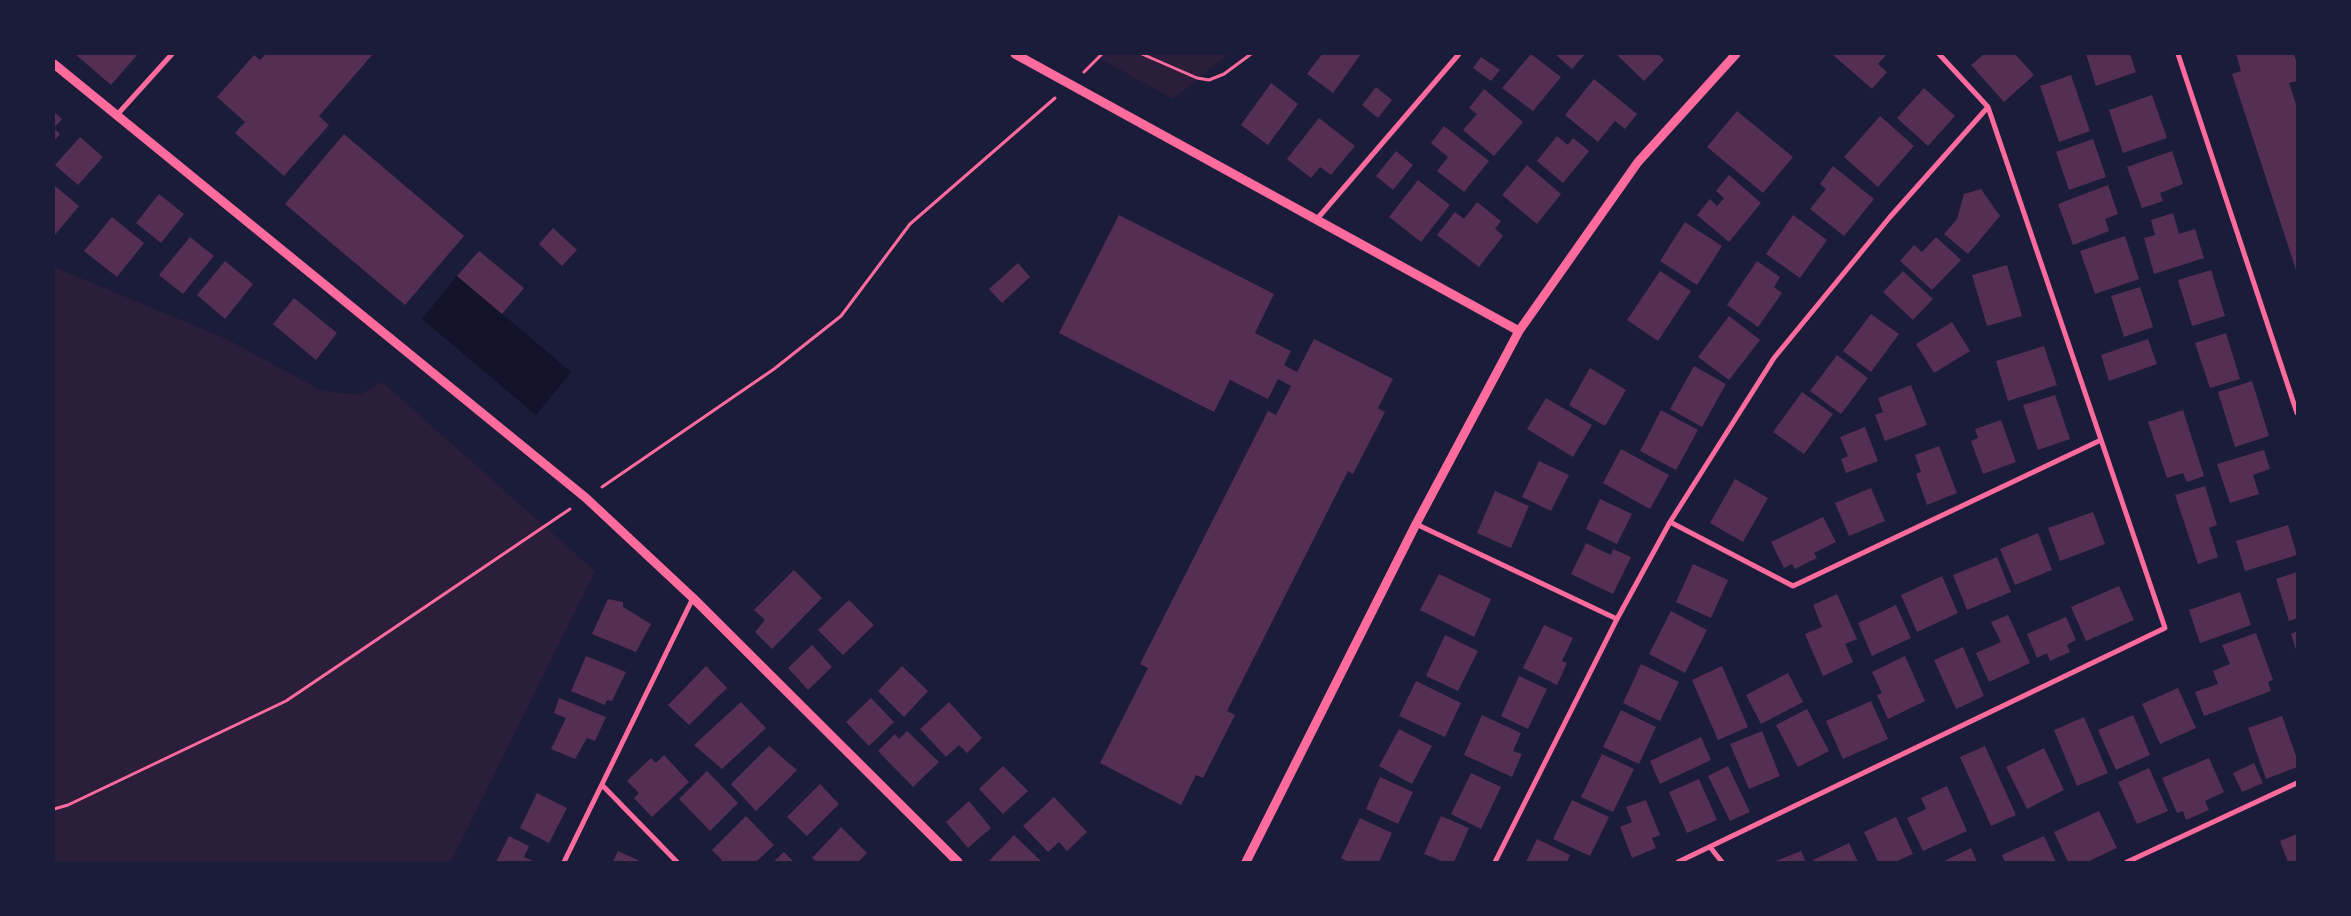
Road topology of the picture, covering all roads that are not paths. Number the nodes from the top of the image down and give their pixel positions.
1 (172, 54) edge
2 (1015, 54) edge
3 (1459, 54) edge
4 (1736, 54) edge
5 (1939, 54) edge
6 (2178, 54) edge
7 (54, 64) edge
8 (1988, 107) junction
9 (116, 116) junction
10 (1317, 219) junction
11 (1519, 331) junction
12 (2297, 413) edge
13 (2101, 440) junction
14 (1670, 522) junction
15 (1416, 524) junction
16 (693, 598) junction
17 (1617, 619) junction
18 (2297, 783) edge
19 (602, 785) junction
20 (1710, 847) junction
21 (564, 862) edge
22 (677, 862) edge
23 (958, 862) edge
24 (1246, 862) edge
25 (1495, 862) edge
26 (1678, 862) edge
27 (1722, 862) edge
28 (2127, 862) edge

1 - 9 street
2 - 10 street
3 - 10 street
4 - 11 street
5 - 8 street
6 - 12 street
7 - 9 street
8 - 13 street
8 - 14 street
9 - 16 street
10 - 11 street
11 - 15 street
13 - 14 street
13 - 20 street
14 - 17 street
15 - 17 street
15 - 24 street
16 - 19 street
16 - 23 street
17 - 25 street
18 - 28 street
19 - 21 street
19 - 22 street
20 - 26 street
20 - 27 street

